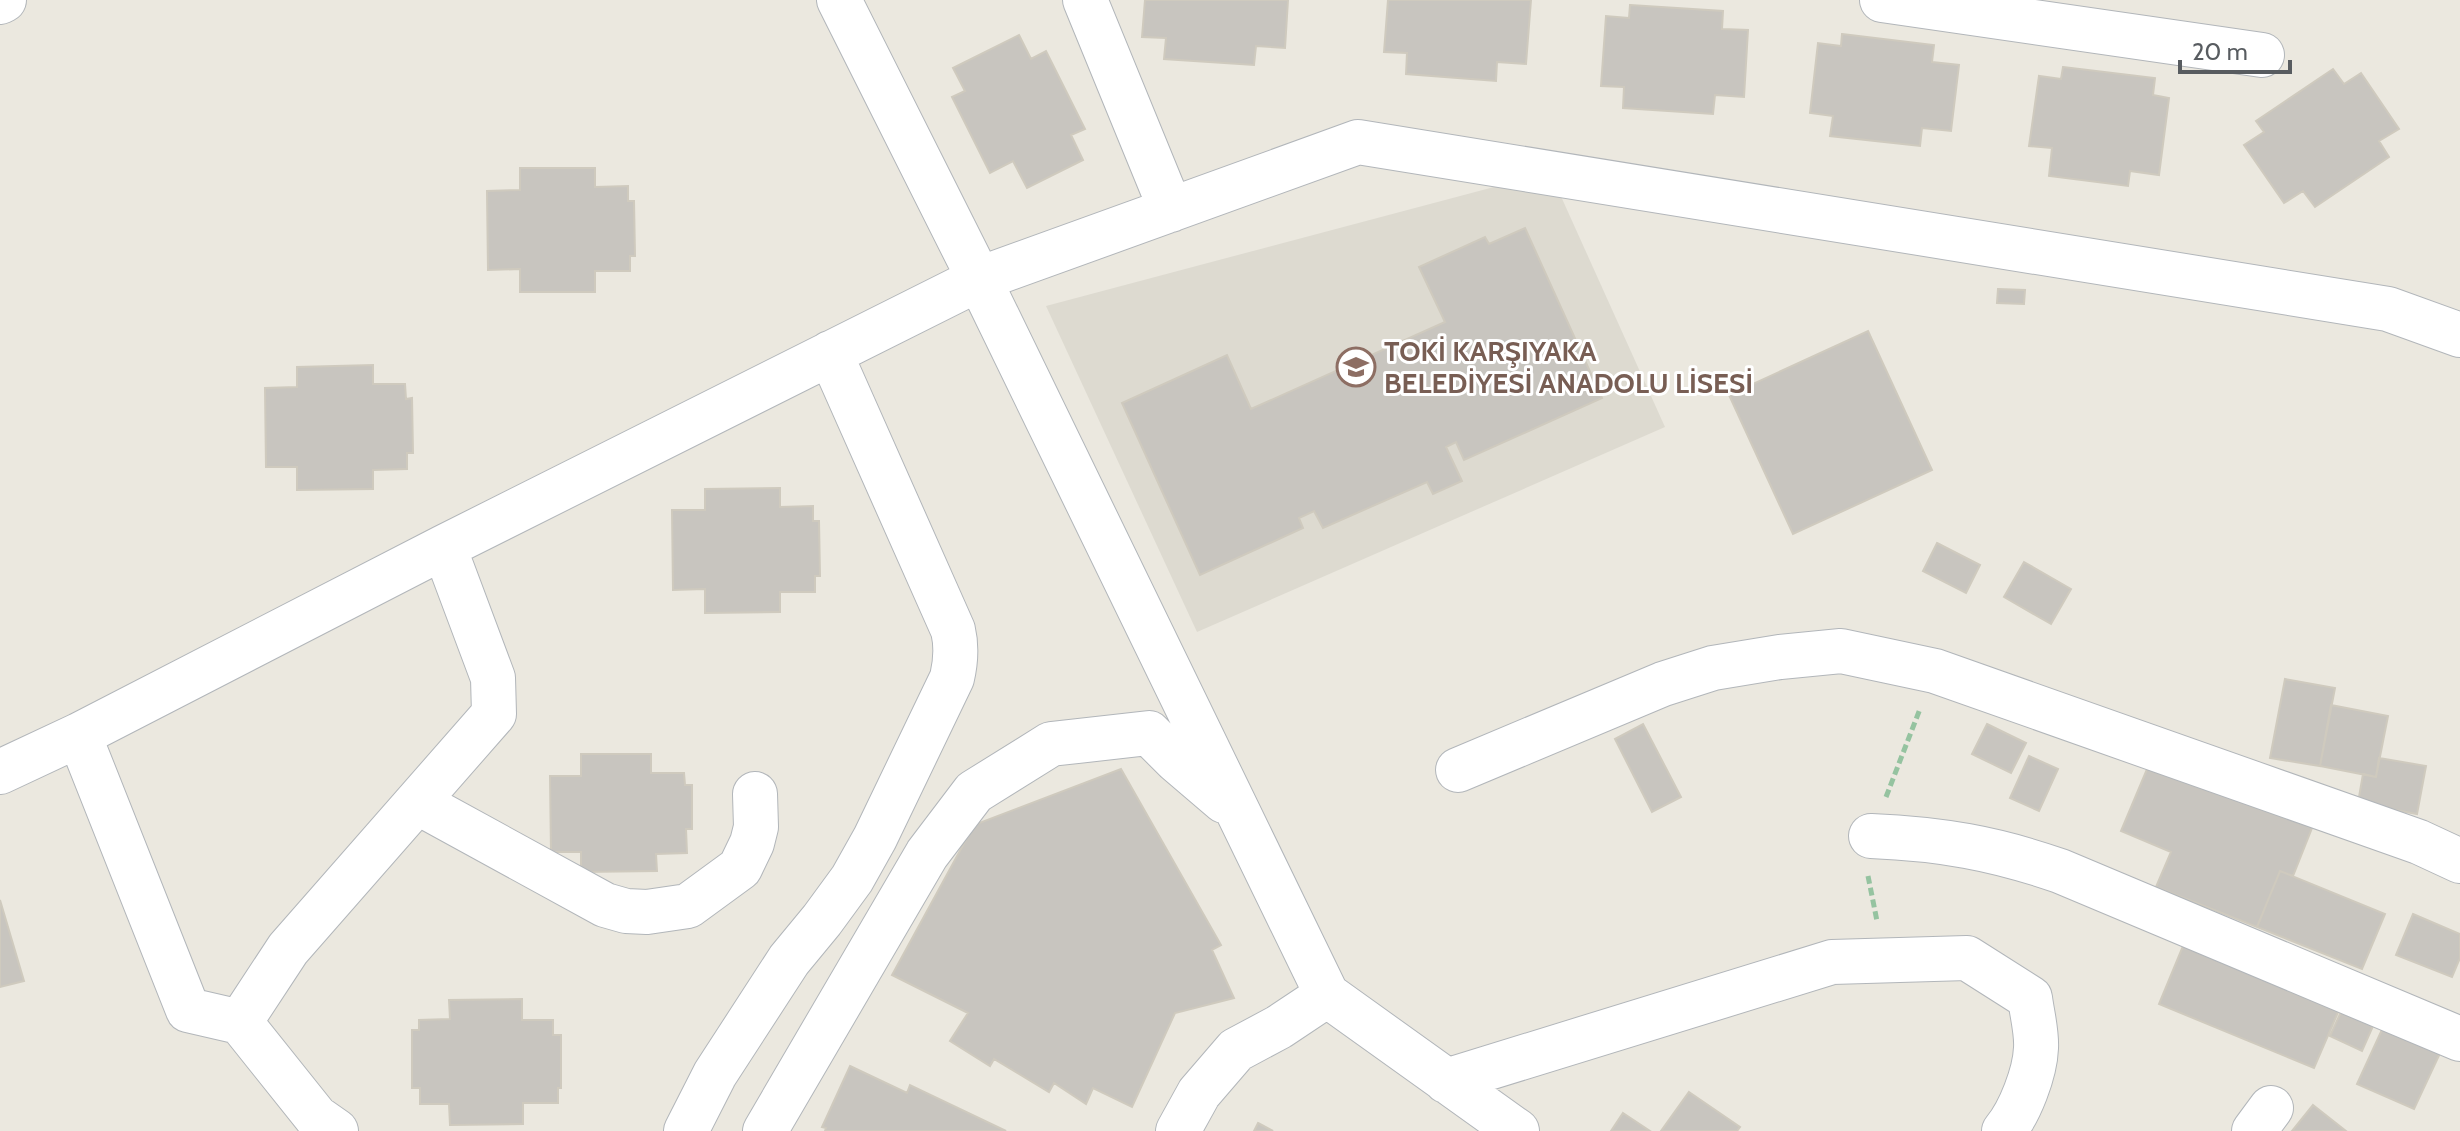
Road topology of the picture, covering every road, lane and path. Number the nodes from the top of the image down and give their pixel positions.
1 (839, 0) edge
2 (1085, 0) edge
3 (1882, 0) edge
4 (2262, 55) dead end
5 (1171, 210) junction
6 (979, 279) junction
7 (2460, 335) edge
8 (830, 353) junction
9 (444, 547) junction
10 (79, 735) junction
11 (1458, 770) dead end
12 (0, 772) edge
13 (755, 794) dead end
14 (417, 802) junction
15 (1237, 812) junction
16 (1871, 836) dead end
17 (2460, 861) edge
18 (1327, 995) junction
19 (240, 1022) junction
20 (2460, 1039) edge
21 (1446, 1081) junction
22 (336, 1131) edge
23 (686, 1131) edge
24 (765, 1131) edge
25 (1178, 1131) edge
26 (1517, 1131) edge
27 (2004, 1131) edge

1 - 6 street
2 - 5 street
3 - 4 street
5 - 6 street
5 - 7 street
6 - 8 street
6 - 15 street
8 - 9 street
8 - 23 street
9 - 10 street
9 - 14 street
10 - 12 street
10 - 19 street
11 - 17 street
13 - 14 street
14 - 19 street
15 - 18 street
15 - 24 street
16 - 20 street
18 - 21 street
18 - 25 street
19 - 22 street
21 - 26 street
21 - 27 street

